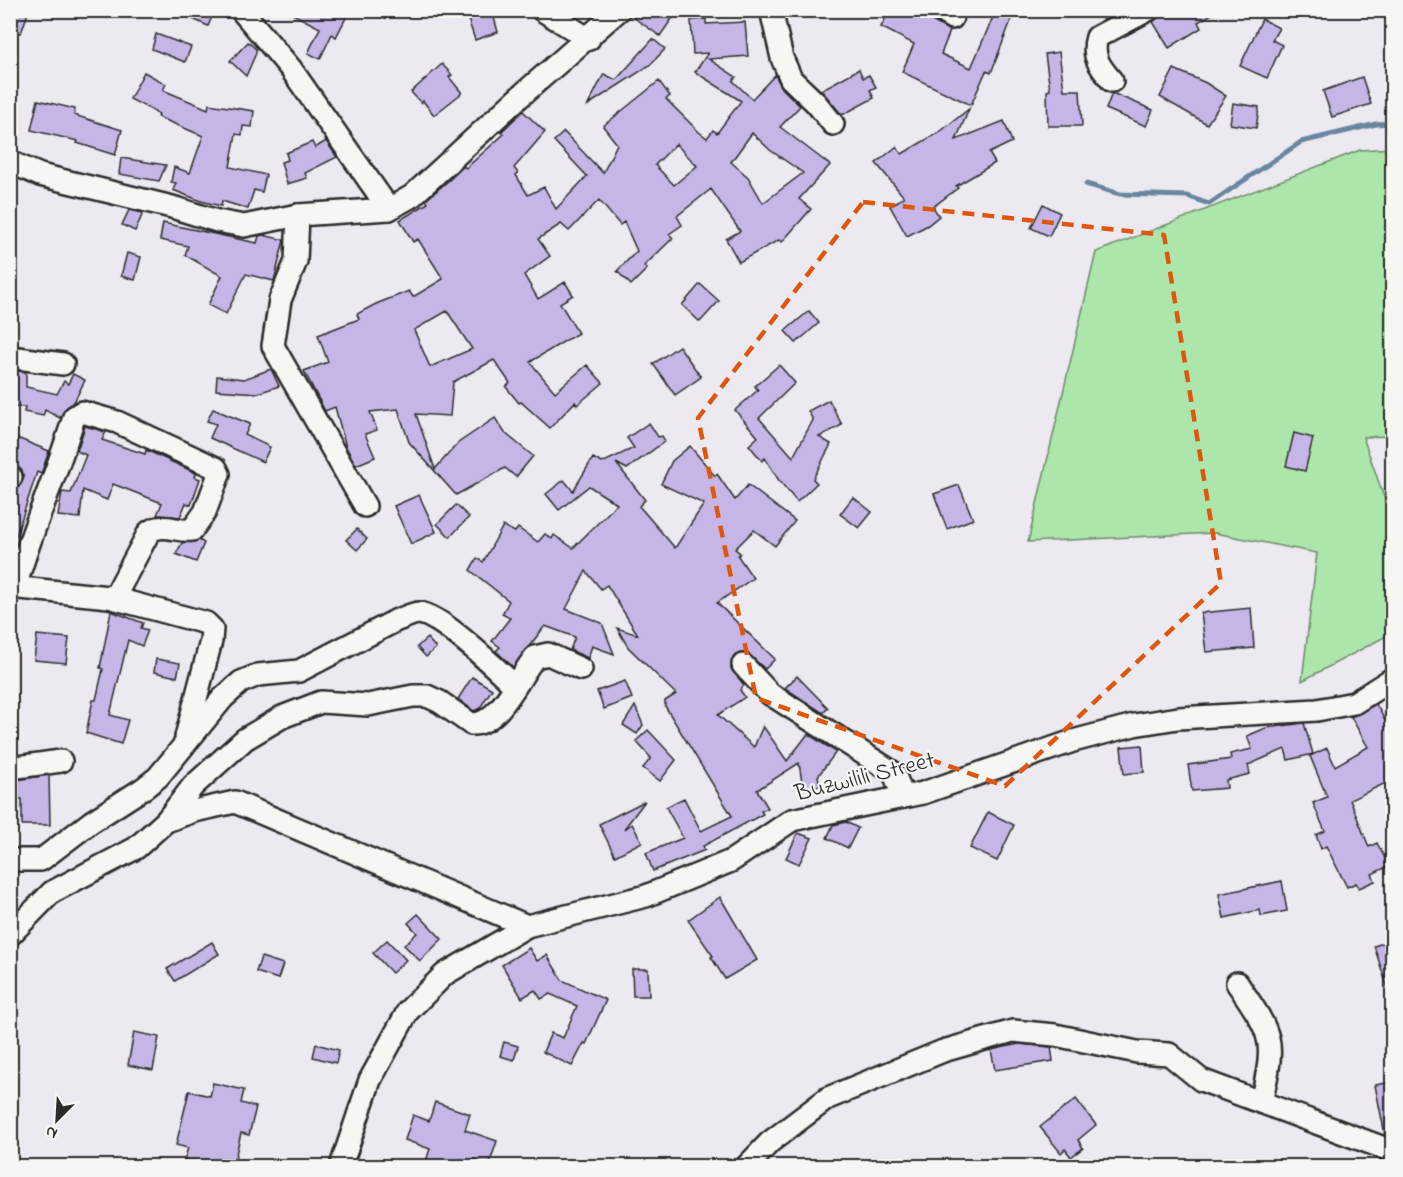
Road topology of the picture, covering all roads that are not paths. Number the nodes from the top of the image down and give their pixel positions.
1 (241, 10) edge
2 (542, 10) edge
3 (619, 10) edge
4 (771, 10) edge
5 (1148, 10) edge
6 (589, 39) junction
7 (1112, 81) dead end
8 (833, 124) dead end
9 (10, 162) edge
10 (389, 209) junction
11 (298, 215) junction
12 (10, 357) edge
13 (63, 364) dead end
14 (365, 506) dead end
15 (13, 587) edge
16 (114, 598) junction
17 (743, 665) dead end
18 (581, 669) dead end
19 (1392, 678) edge
20 (515, 686) junction
21 (184, 744) junction
22 (61, 761) dead end
23 (10, 768) edge
24 (903, 797) junction
25 (166, 821) junction
26 (10, 860) edge
27 (527, 926) junction
28 (10, 935) edge
29 (1237, 983) dead end
30 (1261, 1102) junction
31 (1392, 1151) edge
32 (341, 1167) edge
33 (747, 1167) edge

1 - 10 street
2 - 6 street
3 - 6 street
4 - 8 street
5 - 7 street
6 - 10 street
9 - 11 street
10 - 11 street
11 - 14 street
12 - 13 street
15 - 16 street
15 - 16 street
16 - 21 street
17 - 24 street
18 - 20 street
19 - 24 street, Buzwilili Street
20 - 21 street
20 - 25 street
21 - 26 street
22 - 23 street
24 - 27 street, Buzwilili Street
25 - 27 street
25 - 28 street
27 - 32 street, Buzwilili Street
29 - 30 street
30 - 31 street
30 - 33 street

